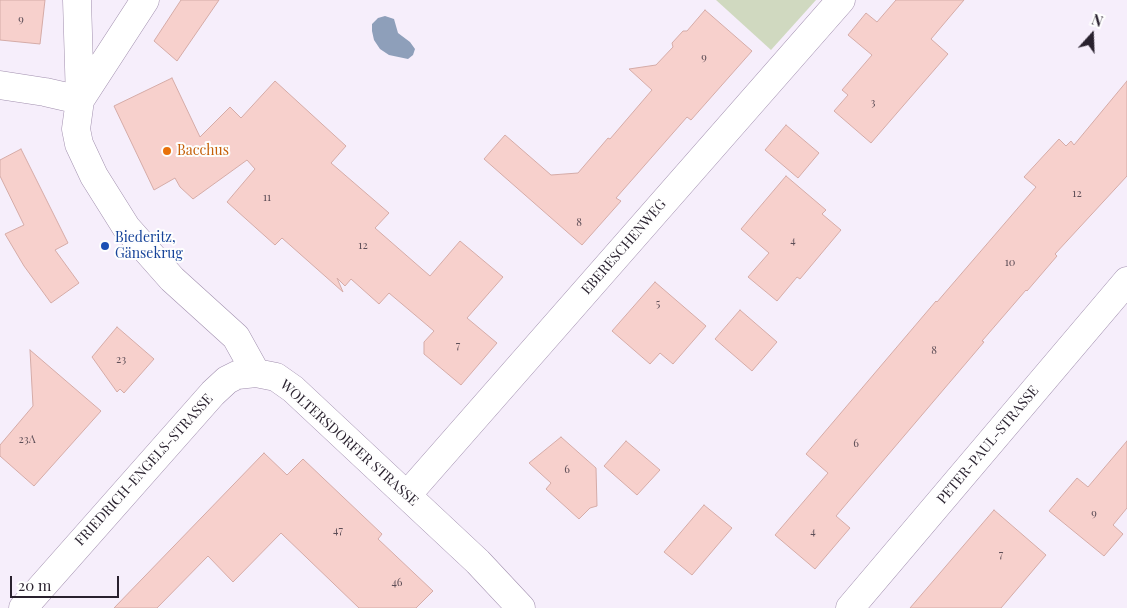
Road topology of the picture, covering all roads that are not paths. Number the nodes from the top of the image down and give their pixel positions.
1 (77, 0) edge
2 (145, 0) edge
3 (841, 0) edge
4 (0, 86) edge
5 (80, 100) junction
6 (1127, 281) edge
7 (256, 373) junction
8 (407, 494) junction
9 (22, 608) edge
10 (521, 608) edge
11 (850, 608) edge

1 - 5 street
2 - 5 street
3 - 8 street, EBERESCHENWEG
4 - 5 street
5 - 7 street
6 - 11 street, PETER-PAUL-STRASSE
7 - 8 street, WOLTERSDORFER STRASSE
7 - 9 street, FRIEDRICH-ENGELS-STRASSE
8 - 10 street, WOLTERSDORFER STRASSE

